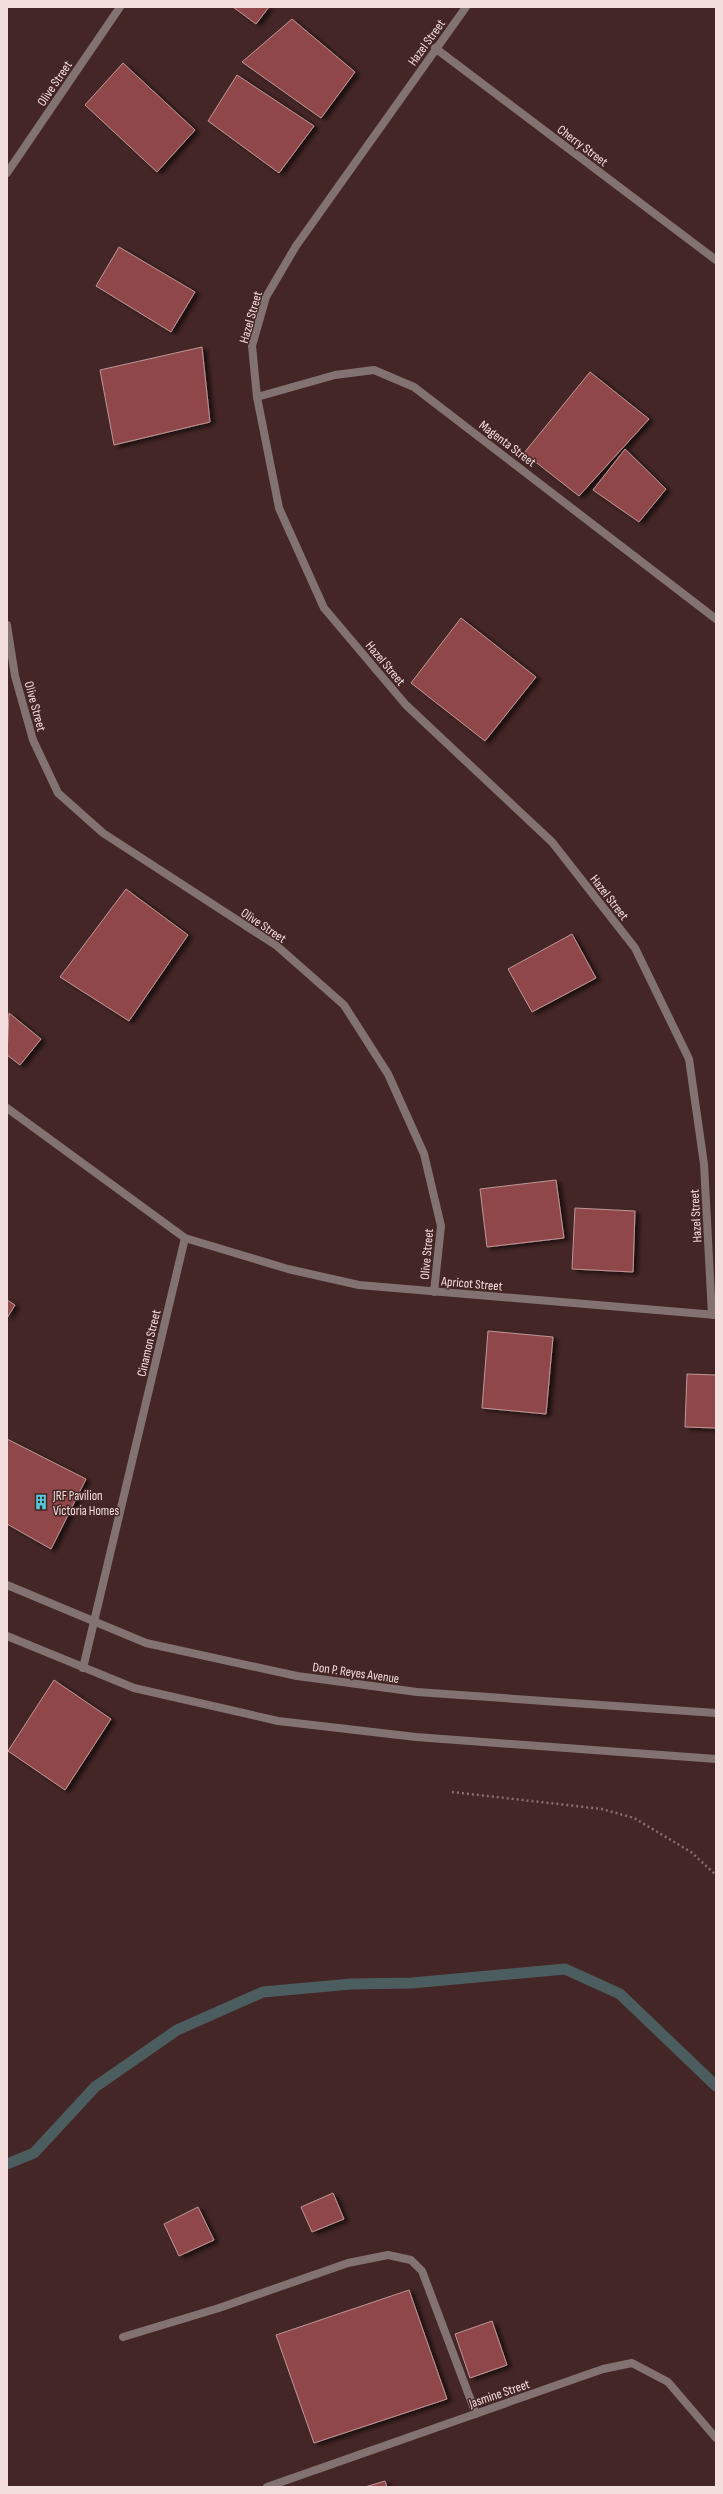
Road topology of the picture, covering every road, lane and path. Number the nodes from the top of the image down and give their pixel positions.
1 (120, 7) edge
2 (466, 7) edge
3 (435, 48) junction
4 (7, 173) edge
5 (716, 260) edge
6 (257, 397) junction
7 (716, 619) edge
8 (7, 625) edge
9 (7, 1108) edge
10 (185, 1238) junction
11 (434, 1292) junction
12 (714, 1315) edge
13 (7, 1586) edge
14 (94, 1621) junction
15 (7, 1636) edge
16 (83, 1668) junction
17 (716, 1713) edge
18 (716, 1758) edge
19 (452, 1792) dead end
20 (716, 1875) edge
21 (123, 2337) dead end
22 (476, 2414) junction
23 (716, 2438) edge
24 (267, 2487) edge

1 - 4 street, Olive Street
2 - 3 street, Hazel Street
3 - 5 street, Cherry Street
3 - 6 street, Hazel Street
6 - 7 street, Magenta Street
6 - 12 street, Hazel Street
8 - 11 street, Olive Street
9 - 10 street
10 - 11 street, Apricot Street
10 - 14 street, Cinamon Street
11 - 12 street, Apricot Street
13 - 14 street, Don P. Reyes Avenue
14 - 16 street, Cinamon Street
14 - 17 street, Don P. Reyes Avenue
15 - 16 street
16 - 18 street
19 - 20 path
21 - 22 street
22 - 23 street, Jasmine Street
22 - 24 street, Jasmine Street

